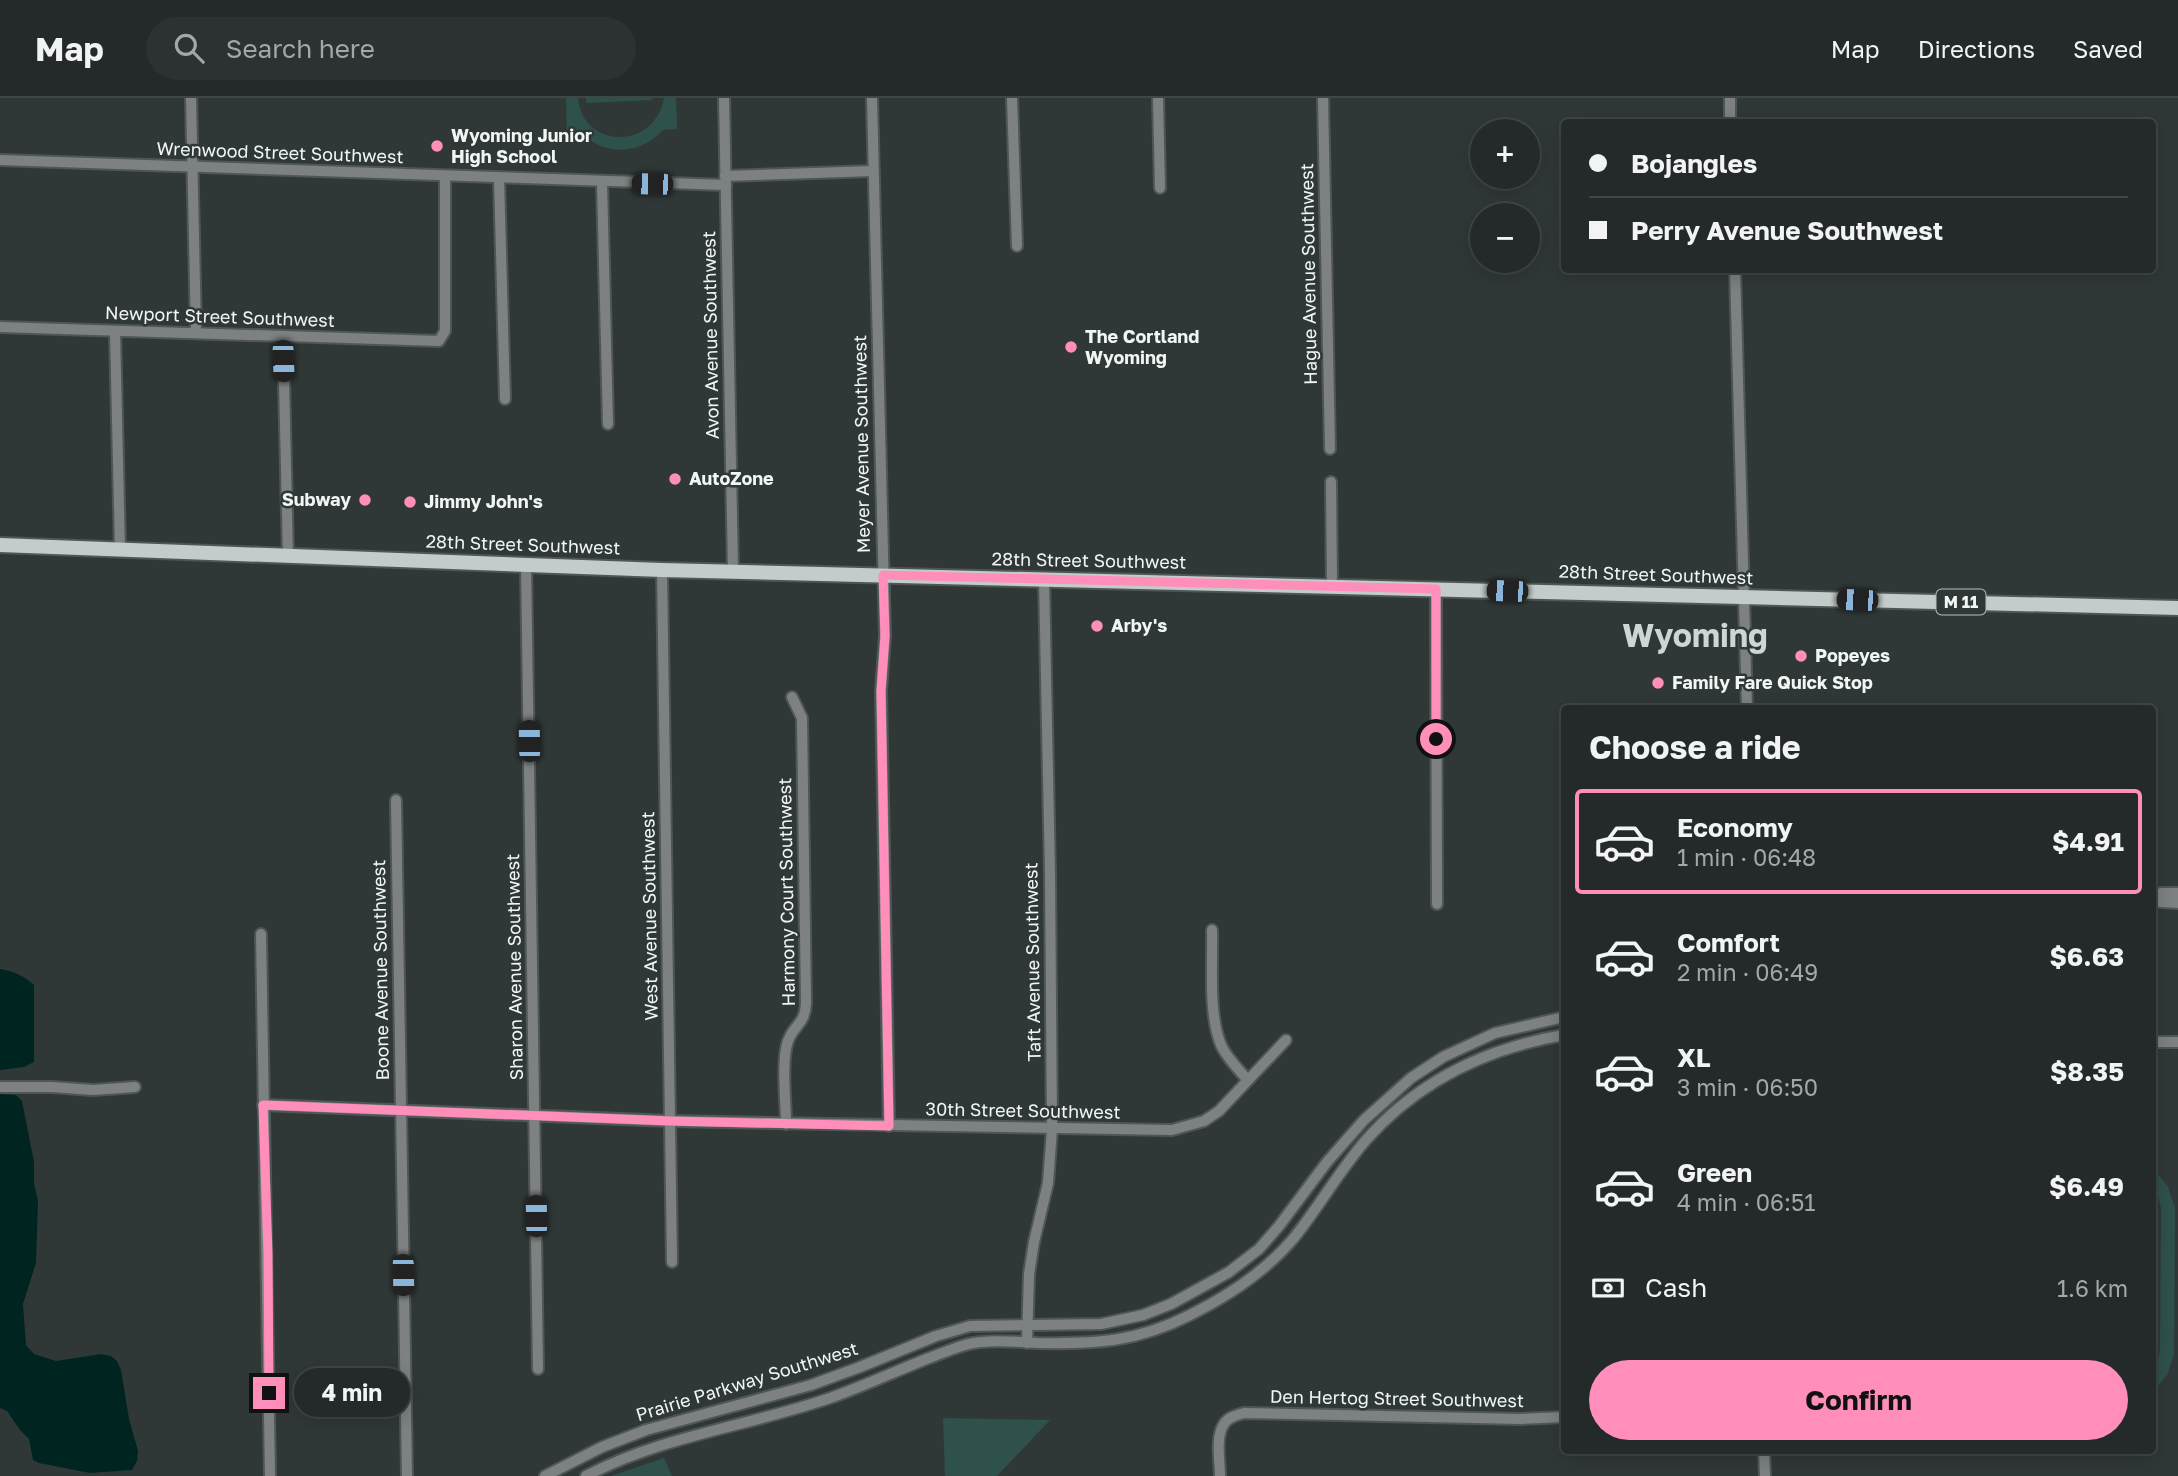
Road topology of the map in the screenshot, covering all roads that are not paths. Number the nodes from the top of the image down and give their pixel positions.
1 (191, 98) edge
2 (724, 98) edge
3 (872, 98) edge
4 (1012, 98) edge
5 (1157, 98) edge
6 (1323, 98) edge
7 (1730, 98) edge
8 (1730, 119) edge
9 (0, 160) edge
10 (193, 167) junction
11 (873, 171) junction
12 (445, 177) junction
13 (499, 178) junction
14 (725, 180) junction
15 (603, 183) junction
16 (1160, 188) dead end
17 (1017, 246) dead end
18 (1735, 273) edge
19 (0, 327) edge
20 (115, 331) junction
21 (195, 332) junction
22 (283, 336) junction
23 (505, 399) dead end
24 (608, 424) dead end
25 (1330, 449) dead end
26 (1331, 482) dead end
27 (0, 545) edge
28 (120, 550) junction
29 (288, 556) junction
30 (526, 565) junction
31 (662, 570) junction
32 (733, 571) junction
33 (883, 575) junction
34 (1044, 579) junction
35 (1332, 587) junction
36 (1436, 589) junction
37 (1744, 597) junction
38 (2178, 608) edge
39 (792, 697) dead end
40 (1747, 705) edge
41 (396, 800) dead end
42 (2178, 893) edge
43 (2156, 896) edge
44 (2156, 900) edge
45 (2178, 903) edge
46 (1437, 904) dead end
47 (1212, 930) dead end
48 (261, 934) dead end
49 (1561, 1018) edge
50 (1561, 1036) edge
51 (1286, 1040) dead end
52 (2156, 1042) edge
53 (2178, 1042) edge
54 (1248, 1080) junction
55 (0, 1087) edge
56 (135, 1087) dead end
57 (263, 1105) junction
58 (400, 1110) junction
59 (535, 1115) junction
60 (671, 1121) junction
61 (786, 1124) junction
62 (889, 1126) junction
63 (1052, 1129) junction
64 (672, 1262) dead end
65 (1214, 1281) junction
66 (1224, 1296) junction
67 (1027, 1325) junction
68 (1027, 1343) junction
69 (538, 1369) dead end
70 (1561, 1417) edge
71 (1764, 1454) edge
72 (270, 1476) edge
73 (407, 1476) edge
74 (545, 1476) edge
75 (586, 1476) edge
76 (1220, 1476) edge
77 (1765, 1476) edge

1 - 10 street
2 - 14 street, Avon Avenue Southwest
3 - 11 street, Meyer Avenue Southwest
4 - 17 street
5 - 16 street
6 - 25 street, Hague Avenue Southwest
7 - 8 street
9 - 10 street, Wrenwood Street Southwest
10 - 12 street, Wrenwood Street Southwest
10 - 21 street
11 - 14 street, Wrenwood Street Southwest
11 - 33 street, Meyer Avenue Southwest
12 - 13 street, Wrenwood Street Southwest
12 - 22 street, Newport Street Southwest
13 - 15 street, Wrenwood Street Southwest
13 - 23 street
14 - 15 street, Wrenwood Street Southwest
14 - 32 street, Avon Avenue Southwest
15 - 24 street
18 - 37 street
19 - 20 street, Newport Street Southwest
20 - 21 street, Newport Street Southwest
20 - 28 street
21 - 22 street, Newport Street Southwest
22 - 29 street
26 - 35 street
27 - 28 main road, 28th Street Southwest / M 11
28 - 29 main road, 28th Street Southwest / M 11
29 - 30 main road, 28th Street Southwest / M 11
30 - 31 main road, 28th Street Southwest / M 11
30 - 59 street, Sharon Avenue Southwest
31 - 32 main road, 28th Street Southwest / M 11
31 - 60 street, West Avenue Southwest
32 - 33 main road, 28th Street Southwest / M 11
33 - 34 main road, 28th Street Southwest / M 11
33 - 62 street, Meyer Avenue Southwest
34 - 35 main road, 28th Street Southwest / M 11
34 - 63 street, Taft Avenue Southwest
35 - 36 main road, 28th Street Southwest / M 11
36 - 37 main road, 28th Street Southwest / M 11
36 - 46 street
37 - 38 main road, 28th Street Southwest / M 11
37 - 40 street
39 - 61 street, Harmony Court Southwest
41 - 58 street, Boone Avenue Southwest
42 - 43 street
44 - 45 street
47 - 54 street
48 - 57 street
49 - 65 street, Prairie Parkway Southwest
50 - 66 street, Prairie Parkway Southwest
51 - 54 street, 30th Street Southwest
52 - 53 street
54 - 63 street, 30th Street Southwest
55 - 56 street
57 - 58 street, 30th Street Southwest
57 - 72 street
58 - 59 street, 30th Street Southwest
58 - 73 street, Boone Avenue Southwest
59 - 60 street, 30th Street Southwest
59 - 69 street, Sharon Avenue Southwest
60 - 61 street, 30th Street Southwest
60 - 64 street, West Avenue Southwest
61 - 62 street, 30th Street Southwest
62 - 63 street, 30th Street Southwest
63 - 67 street, Taft Avenue Southwest
65 - 66 street
65 - 67 street, Prairie Parkway Southwest
66 - 68 street, Prairie Parkway Southwest
67 - 68 street, Taft Avenue Southwest
67 - 74 street, Prairie Parkway Southwest
68 - 75 street, Prairie Parkway Southwest
70 - 76 street, Den Hertog Street Southwest
71 - 77 street

